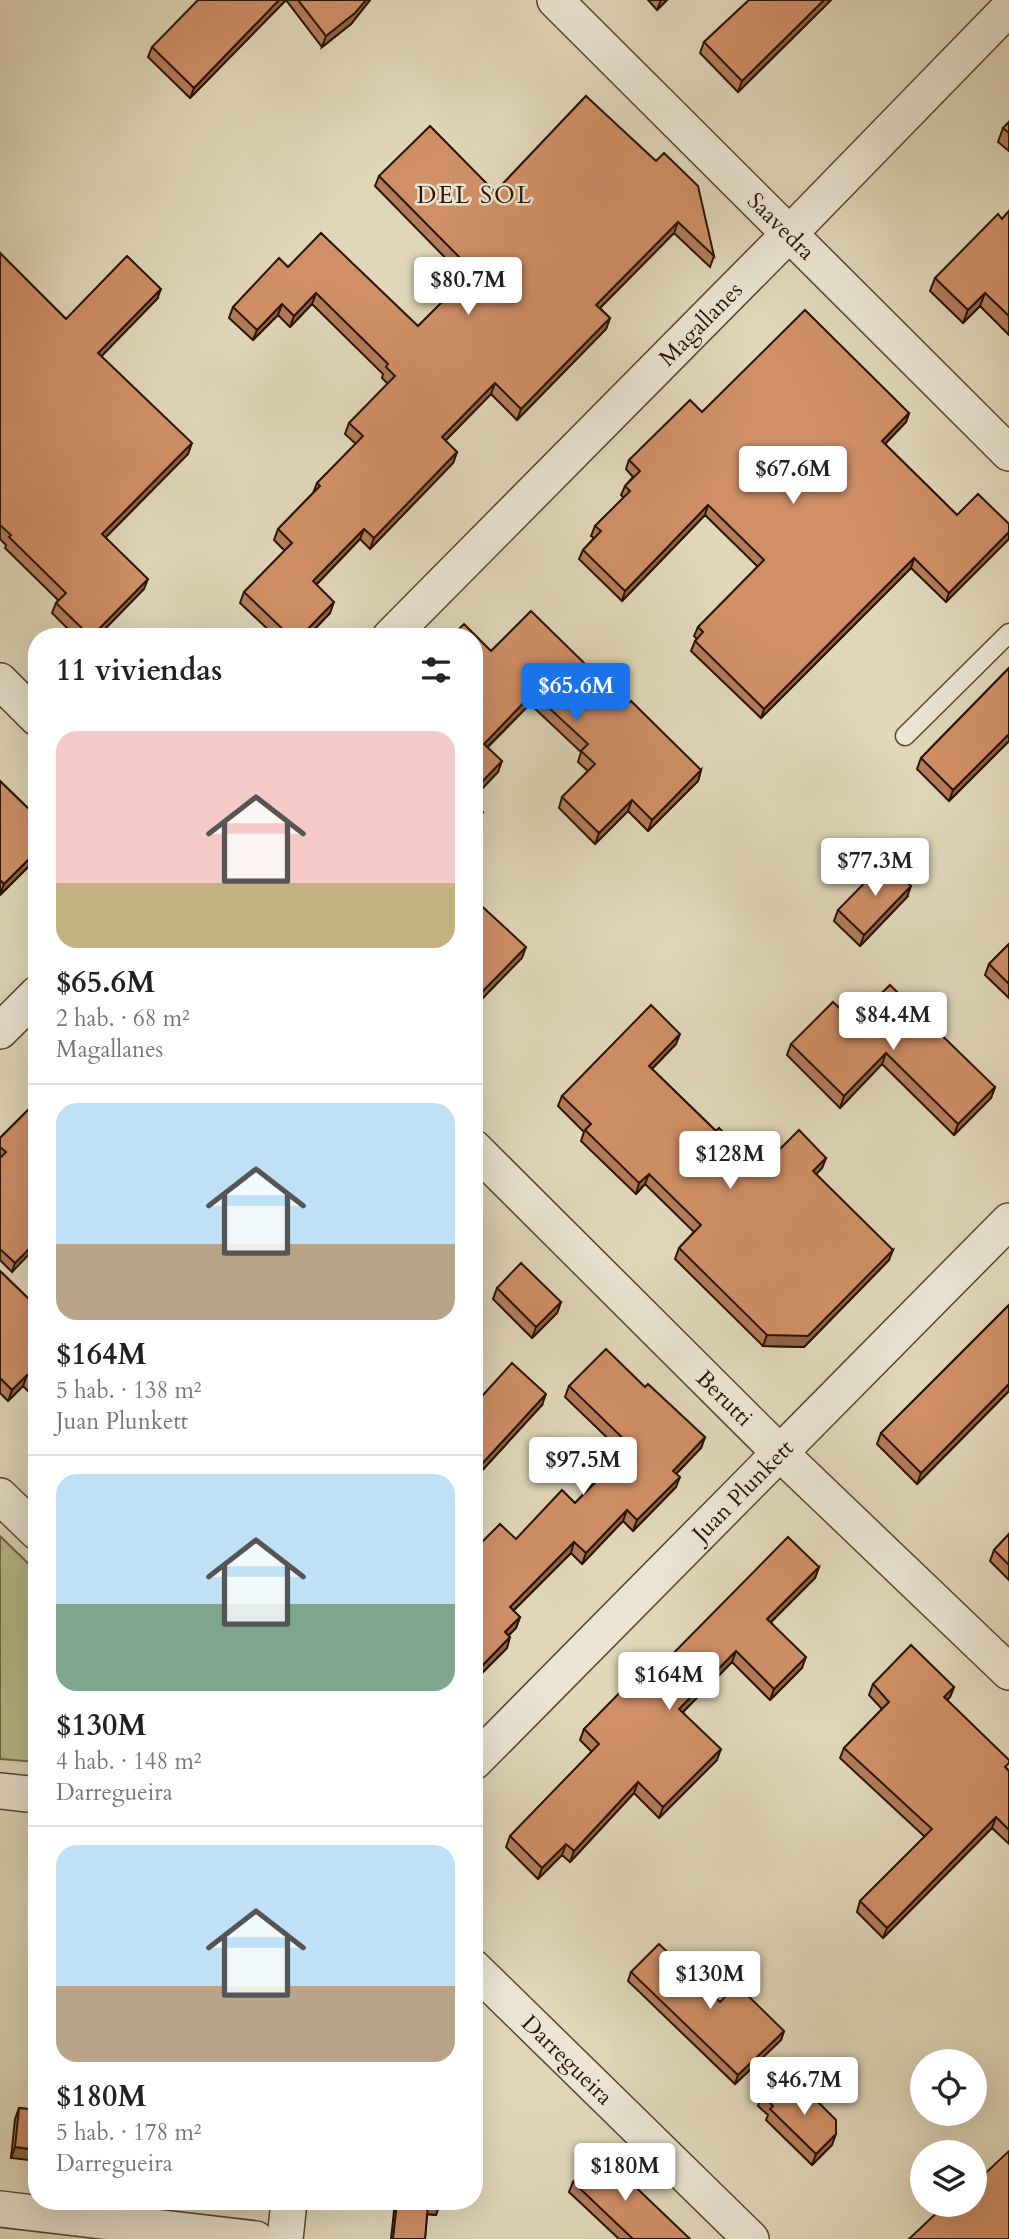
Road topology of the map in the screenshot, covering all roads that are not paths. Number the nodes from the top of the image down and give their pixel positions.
1 (555, 0) edge
2 (1009, 8) edge
3 (789, 234) junction
4 (1009, 453) edge
5 (399, 628) edge
6 (1009, 633) edge
7 (0, 681) edge
8 (28, 709) edge
9 (905, 736) dead end
10 (28, 1003) edge
11 (0, 1031) edge
12 (483, 1157) edge
13 (1009, 1221) edge
14 (780, 1452) junction
15 (0, 1496) edge
16 (28, 1523) edge
17 (1009, 1672) edge
18 (483, 1753) edge
19 (0, 1791) edge
20 (28, 1794) edge
21 (483, 1977) edge
22 (0, 2209) edge
23 (288, 2210) edge
24 (256, 2239) edge
25 (285, 2239) edge
26 (751, 2239) edge

1 - 3 street, Saavedra
2 - 3 street, Magallanes
3 - 4 street, Saavedra
3 - 5 street, Magallanes
6 - 9 lane
7 - 8 street
10 - 11 street
12 - 14 street, Berutti
13 - 14 street, Juan Plunkett
14 - 17 street, Berutti
14 - 18 street, Juan Plunkett
15 - 16 street
19 - 20 street
21 - 26 street, Darregueira
22 - 24 street
23 - 25 street

